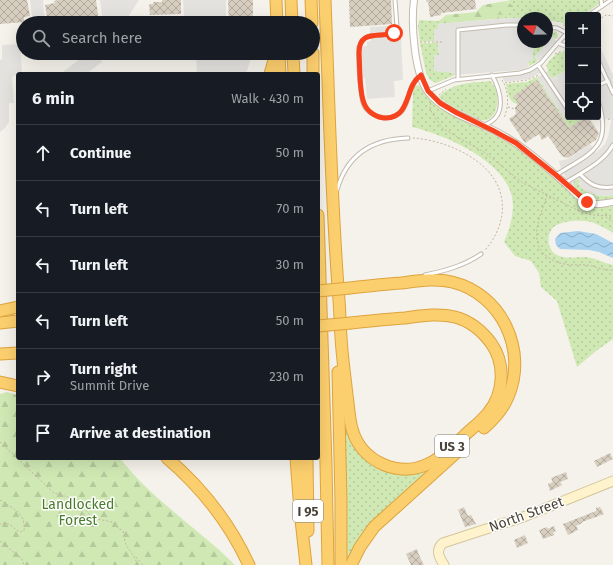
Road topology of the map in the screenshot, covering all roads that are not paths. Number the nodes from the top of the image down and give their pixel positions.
1 (276, 0) edge
2 (291, 0) edge
3 (311, 0) edge
4 (326, 0) edge
5 (395, 0) edge
6 (414, 0) edge
7 (601, 0) edge
8 (612, 0) edge
9 (602, 6) junction
10 (593, 12) edge
11 (277, 16) edge
12 (292, 16) edge
13 (312, 16) edge
14 (517, 25) edge
15 (553, 28) edge
16 (565, 31) edge
17 (565, 35) edge
18 (558, 43) junction
19 (565, 46) edge
20 (274, 60) edge
21 (279, 60) edge
22 (293, 60) edge
23 (313, 60) edge
24 (538, 65) junction
25 (601, 66) edge
26 (271, 72) edge
27 (280, 72) edge
28 (294, 72) edge
29 (313, 72) edge
30 (421, 75) junction
31 (492, 75) junction
32 (458, 79) junction
33 (608, 81) junction
34 (600, 84) edge
35 (428, 91) junction
36 (613, 93) edge
37 (565, 106) edge
38 (601, 112) edge
39 (482, 125) junction
40 (408, 138) road end
41 (613, 145) edge
42 (580, 174) junction
43 (556, 175) junction
44 (565, 183) junction
45 (613, 187) edge
46 (613, 202) edge
47 (334, 207) junction
48 (481, 254) road end
49 (320, 277) edge
50 (336, 282) junction
51 (391, 284) junction
52 (320, 291) edge
53 (16, 307) edge
54 (0, 311) edge
55 (16, 321) edge
56 (0, 323) edge
57 (340, 324) edge
58 (340, 324) edge
59 (340, 324) edge
60 (340, 324) edge
61 (320, 326) edge
62 (16, 353) edge
63 (0, 354) edge
64 (0, 382) edge
65 (16, 386) edge
66 (169, 460) edge
67 (296, 460) edge
68 (307, 460) edge
69 (613, 481) edge
70 (249, 565) edge
71 (307, 565) edge
72 (328, 565) edge
73 (341, 565) edge
74 (351, 565) edge
75 (444, 565) edge

1 - 11 highway
2 - 12 highway
3 - 13 highway
4 - 47 highway, US 3
5 - 30 lane
6 - 30 street
7 - 9 lane
8 - 9 lane
9 - 10 lane
14 - 32 lane
15 - 16 lane
17 - 18 lane
18 - 19 lane
18 - 24 lane
20 - 26 highway
21 - 27 highway
22 - 28 highway
23 - 29 highway
24 - 31 lane
24 - 37 lane
25 - 33 lane
30 - 35 street
31 - 32 lane
31 - 39 lane
32 - 35 lane
33 - 34 lane
33 - 36 lane
35 - 39 street
38 - 43 lane
39 - 43 street
40 - 47 lane
41 - 42 lane
42 - 44 lane
42 - 45 lane
43 - 44 street
44 - 46 street
47 - 50 highway, US 3
48 - 51 lane
49 - 72 highway, I 95
50 - 57 highway, US 3, bridge
50 - 73 highway
51 - 52 highway, bridge
51 - 74 highway
53 - 54 highway
55 - 56 highway
58 - 59 highway, US 3, bridge
60 - 61 highway, US 3, bridge
62 - 63 highway
64 - 65 highway
66 - 70 highway
67 - 71 highway
68 - 71 highway, I 95
69 - 75 street, North Street

